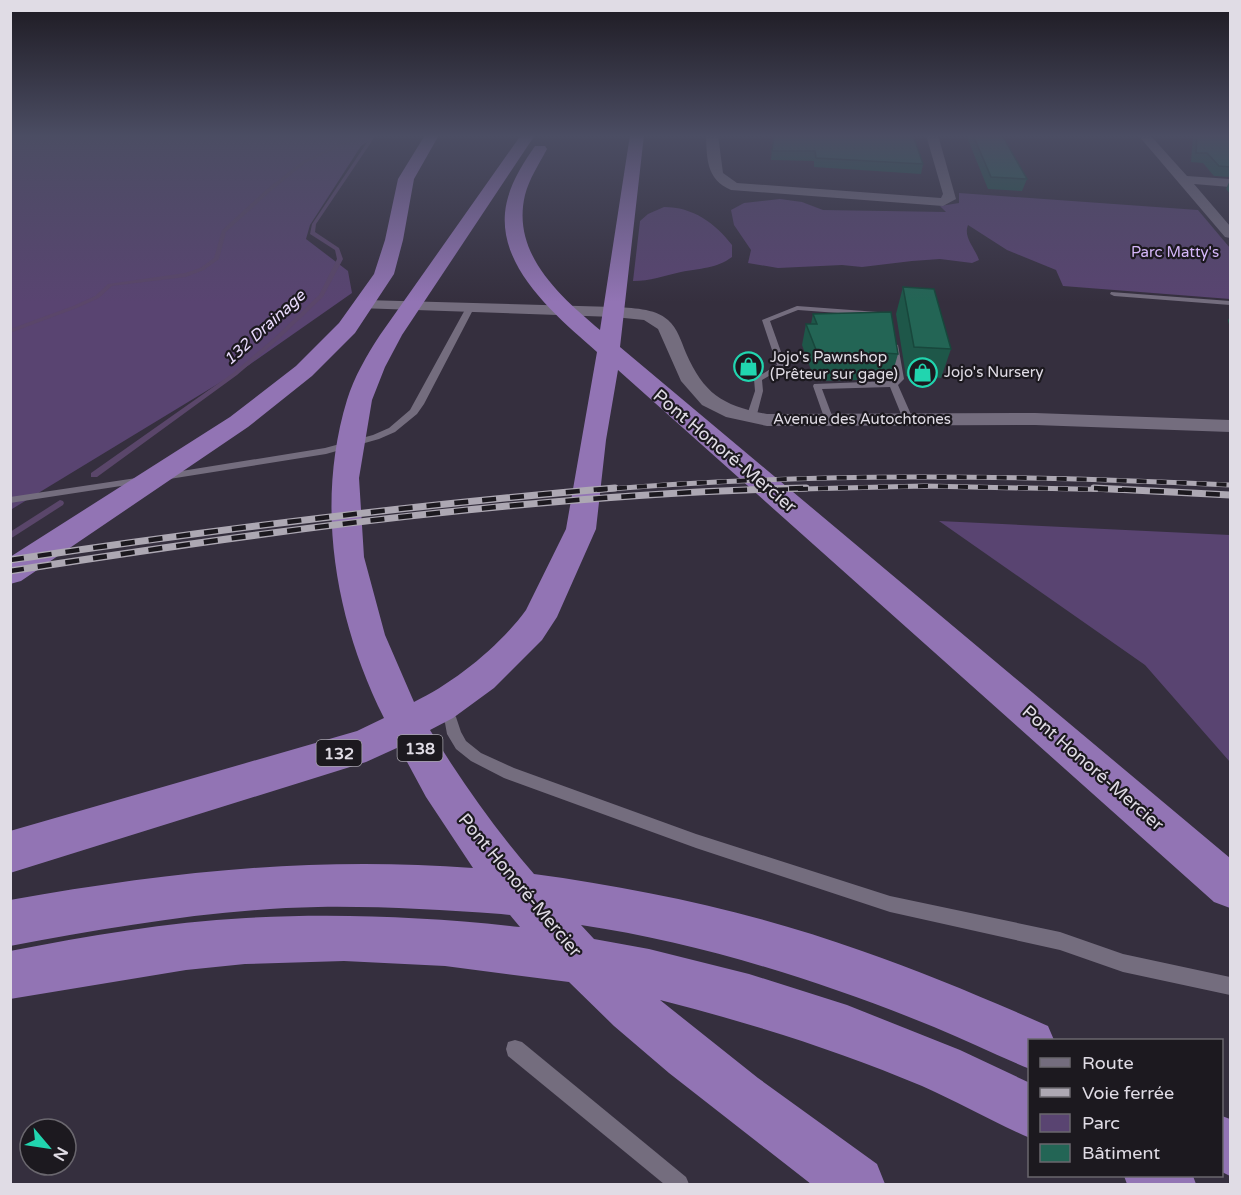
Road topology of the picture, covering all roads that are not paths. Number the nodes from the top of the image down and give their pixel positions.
1 (404, 191) edge
2 (500, 191) edge
3 (509, 191) edge
4 (629, 191) edge
5 (787, 191) edge
6 (948, 191) edge
7 (1193, 191) edge
8 (1230, 234) edge
9 (1114, 294) dead end
10 (1230, 303) edge
11 (364, 305) junction
12 (470, 308) junction
13 (613, 312) junction
14 (889, 315) edge
15 (892, 335) edge
16 (893, 384) junction
17 (751, 418) junction
18 (908, 419) junction
19 (829, 421) junction
20 (1230, 426) edge
21 (158, 477) junction
22 (10, 500) edge
23 (10, 573) edge
24 (440, 708) junction
25 (10, 852) edge
26 (1230, 886) edge
27 (10, 923) edge
28 (10, 975) edge
29 (1230, 986) edge
30 (1028, 1044) edge
31 (515, 1049) dead end
32 (1028, 1111) edge
33 (1154, 1177) edge
34 (679, 1185) edge
35 (858, 1185) edge
36 (1168, 1185) edge

1 - 11 highway
2 - 35 highway, Pont Honoré-Mercier / 138
3 - 26 highway, Pont Honoré-Mercier / 138
4 - 13 highway, 132
5 - 6 street
7 - 8 street
9 - 10 lane
11 - 12 street, Avenue des Autochtones
11 - 21 highway
12 - 13 street, Avenue des Autochtones
12 - 21 lane
13 - 17 street, Avenue des Autochtones
13 - 24 highway, 132
14 - 17 lane
15 - 16 lane
16 - 18 lane
16 - 19 lane
17 - 19 street, Avenue des Autochtones
18 - 19 street, Avenue des Autochtones
18 - 20 street, Avenue des Autochtones
21 - 22 lane
21 - 23 highway
24 - 25 highway, 132
24 - 29 lane
27 - 30 highway
28 - 32 highway
31 - 34 lane
33 - 36 highway

